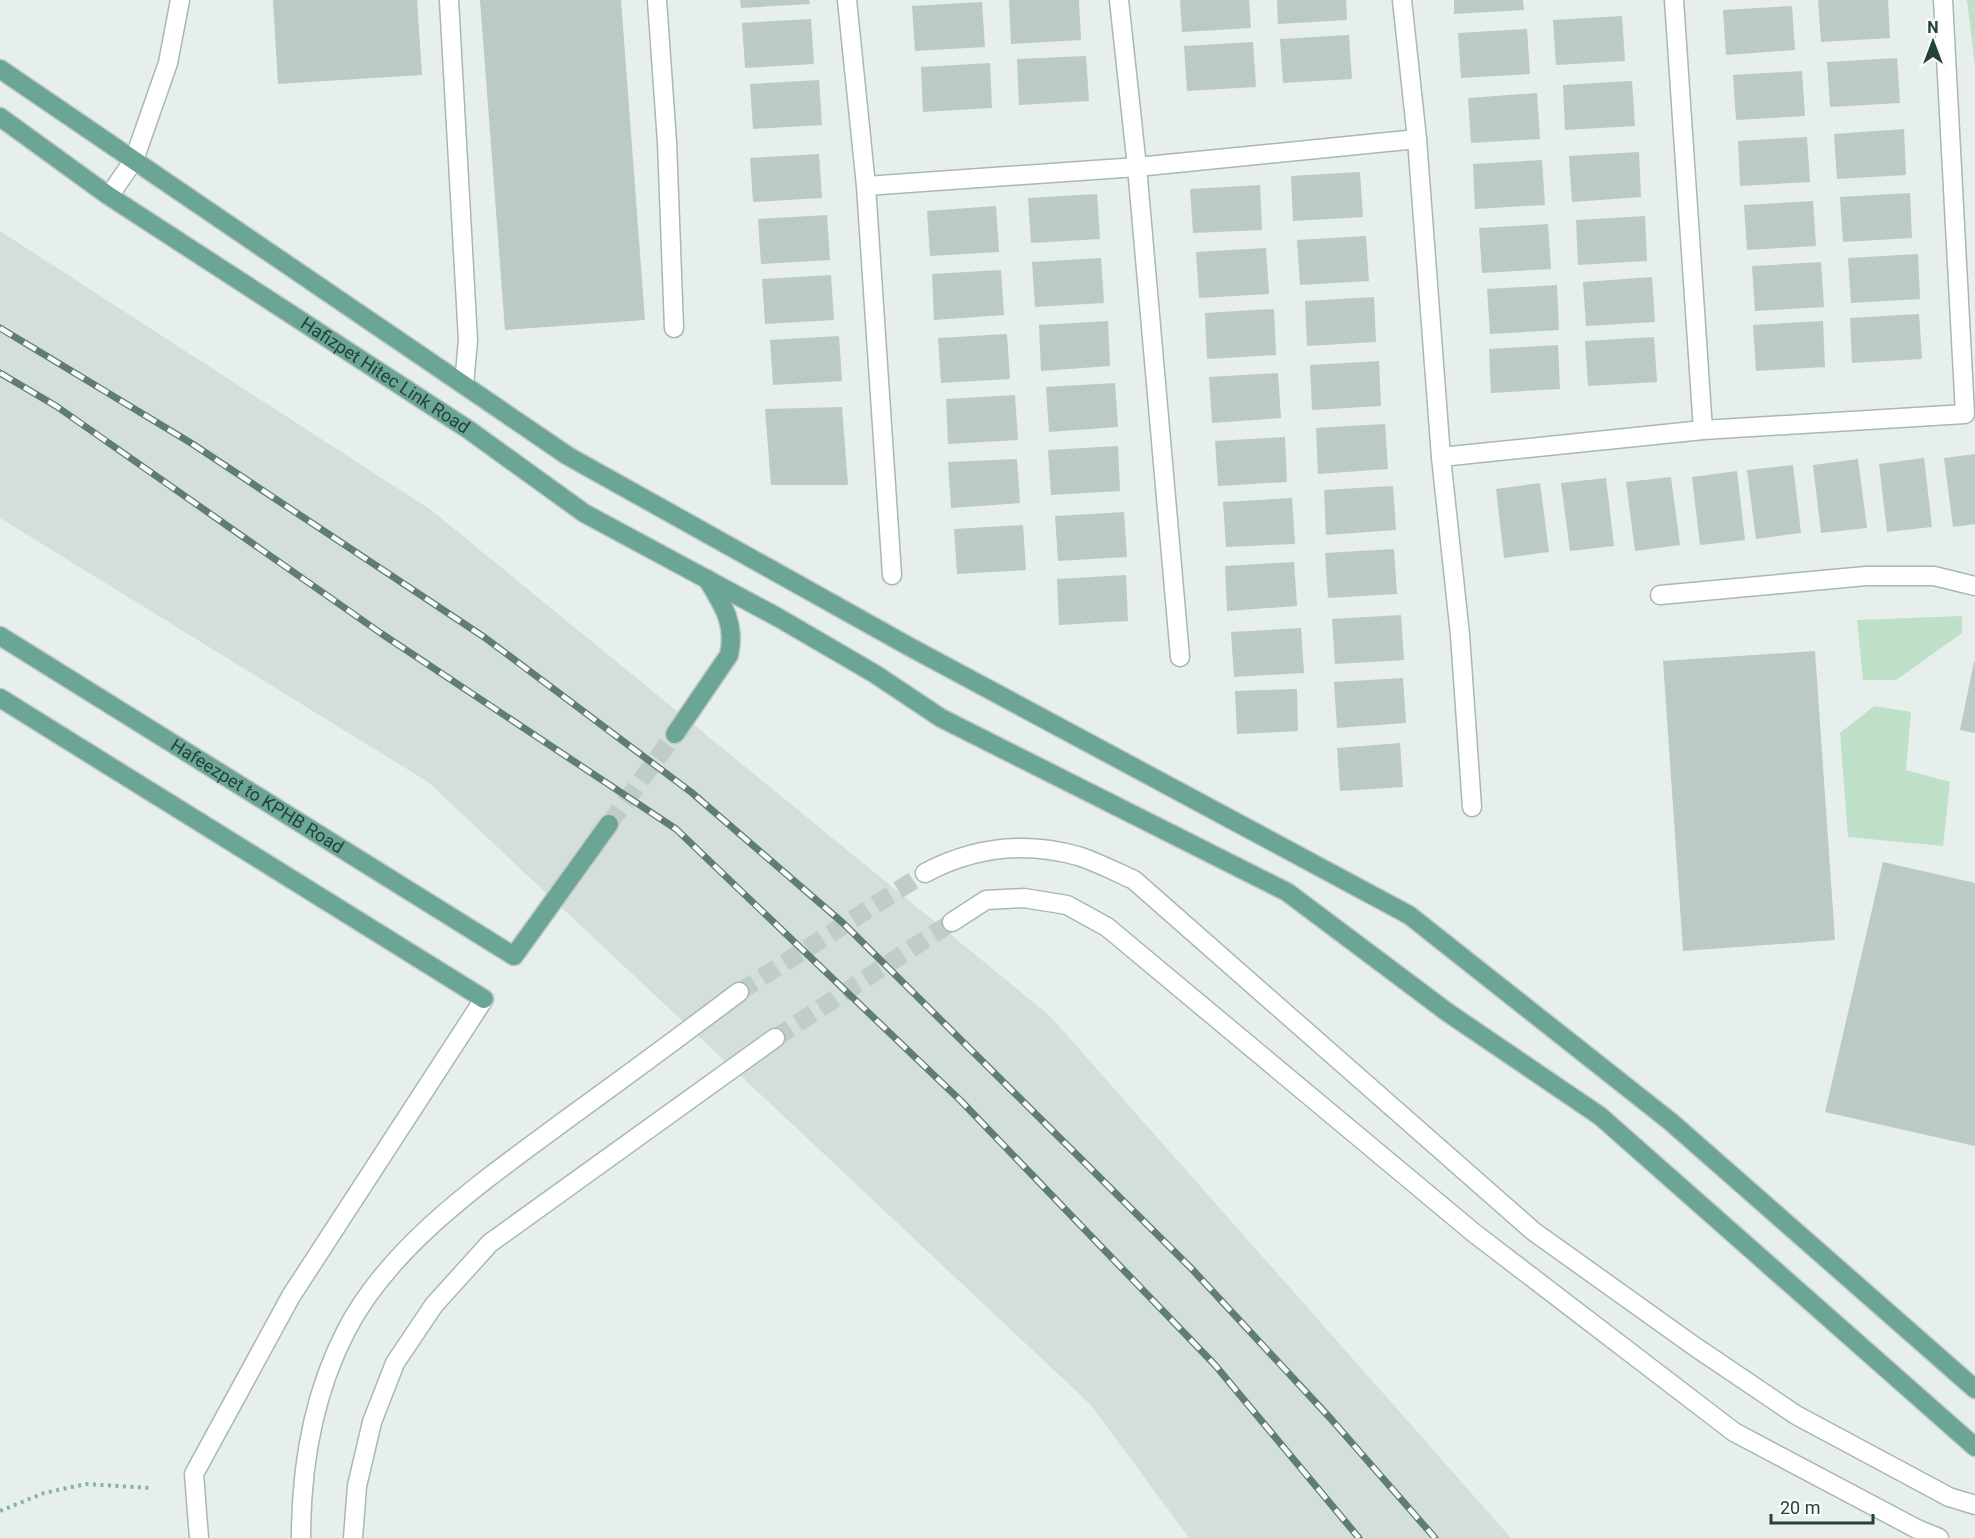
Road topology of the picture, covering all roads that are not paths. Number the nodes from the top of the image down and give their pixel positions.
1 (180, 0) edge
2 (449, 0) edge
3 (657, 0) edge
4 (848, 0) edge
5 (1119, 0) edge
6 (1402, 0) edge
7 (1674, 0) edge
8 (1943, 0) edge
9 (0, 69) edge
10 (0, 117) edge
11 (1417, 139) junction
12 (134, 160) junction
13 (1137, 167) junction
14 (866, 186) junction
15 (109, 196) junction
16 (674, 328) dead end
17 (464, 385) junction
18 (1703, 430) junction
19 (1441, 457) junction
20 (892, 575) dead end
21 (707, 579) junction
22 (1975, 586) edge
23 (1660, 595) dead end
24 (0, 636) edge
25 (1180, 657) dead end
26 (0, 698) edge
27 (675, 734) tunnel mouth
28 (1472, 807) dead end
29 (609, 824) tunnel mouth
30 (925, 873) tunnel mouth
31 (952, 922) tunnel mouth
32 (740, 992) tunnel mouth
33 (484, 999) joint
34 (775, 1038) tunnel mouth
35 (1975, 1389) edge
36 (1975, 1447) edge
37 (1975, 1505) edge
38 (199, 1538) edge
39 (300, 1538) edge
40 (352, 1538) edge
41 (1939, 1538) edge

1 - 12 street
2 - 17 street
3 - 16 street
4 - 14 street
5 - 13 street
6 - 11 street
7 - 18 street
8 - 18 street
9 - 12 main road
10 - 15 main road, Hafizpet Hitec Link Road
11 - 13 street
11 - 19 street
12 - 15 street
12 - 17 main road
13 - 14 street
13 - 25 street
14 - 20 street
15 - 21 main road, Hafizpet Hitec Link Road
17 - 35 main road
18 - 19 street
19 - 28 street
21 - 27 main road
21 - 36 main road, Hafizpet Hitec Link Road
22 - 23 street
24 - 29 main road, Hafeezpet to KPHB Road
26 - 33 main road
30 - 37 street
31 - 41 street
32 - 39 street
33 - 38 street
34 - 40 street

